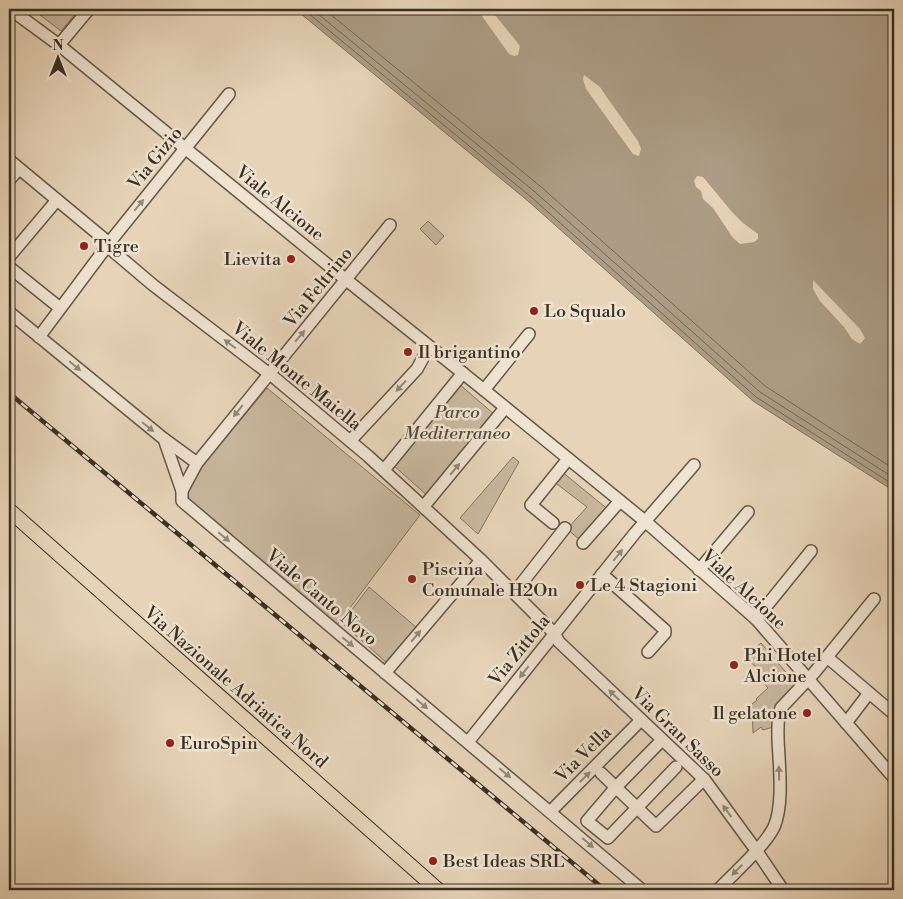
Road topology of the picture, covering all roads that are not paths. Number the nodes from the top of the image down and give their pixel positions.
1 (10, 9) edge
2 (89, 9) edge
3 (59, 45) junction
4 (229, 94) dead end
5 (185, 148) junction
6 (9, 160) edge
7 (19, 169) junction
8 (9, 180) edge
9 (57, 200) junction
10 (390, 225) dead end
11 (108, 245) junction
12 (9, 257) edge
13 (9, 267) edge
14 (347, 280) junction
15 (60, 308) junction
16 (9, 312) edge
17 (529, 334) dead end
18 (39, 336) junction
19 (429, 347) junction
20 (463, 373) junction
21 (269, 374) junction
22 (484, 390) junction
23 (506, 408) junction
24 (164, 439) junction
25 (350, 441) junction
26 (568, 459) junction
27 (197, 463) junction
28 (694, 466) dead end
29 (384, 470) junction
30 (182, 491) junction
31 (620, 501) junction
32 (424, 506) junction
33 (9, 510) edge
34 (748, 512) dead end
35 (646, 522) junction
36 (553, 523) dead end
37 (565, 528) dead end
38 (583, 542) dead end
39 (811, 551) dead end
40 (481, 560) junction
41 (699, 570) junction
42 (602, 574) junction
43 (514, 593) junction
44 (872, 602) dead end
45 (756, 619) junction
46 (554, 634) junction
47 (648, 652) dead end
48 (827, 657) junction
49 (385, 673) junction
50 (808, 680) junction
51 (872, 695) junction
52 (894, 714) edge
53 (641, 720) junction
54 (846, 723) junction
55 (662, 740) junction
56 (468, 742) junction
57 (676, 767) dead end
58 (601, 773) dead end
59 (894, 778) edge
60 (704, 779) junction
61 (616, 787) junction
62 (636, 808) junction
63 (551, 812) junction
64 (756, 850) junction
65 (438, 890) edge
66 (642, 890) edge
67 (718, 890) edge
68 (783, 890) edge

1 - 3 street, Viale Alcione
2 - 3 street
3 - 5 street, Viale Alcione
4 - 5 street, Via Gizio
11 -> 5 street, Via Gizio
5 - 14 street, Viale Alcione
6 - 7 street, Viale Monte Maiella
7 - 8 street
7 - 9 street, Viale Monte Maiella
9 - 11 street, Viale Monte Maiella
9 - 12 street
10 - 14 street, Via Feltrino
11 - 15 street, Via Gizio
21 -> 11 street, Viale Monte Maiella
13 - 15 street
14 - 19 street, Viale Alcione
21 -> 14 street, Via Feltrino
15 - 18 street, Via Gizio
16 - 18 street
17 - 22 street
18 -> 24 street
19 - 20 street, Viale Alcione
19 -> 25 street
20 - 22 street, Viale Alcione
20 - 29 street
21 - 25 street, Viale Monte Maiella
21 -> 27 street, Via Feltrino
22 - 23 street, Viale Alcione
23 - 26 street, Viale Alcione
32 -> 23 street
24 - 27 street
24 - 30 street, Viale Canto Novo
25 - 29 street, Viale Monte Maiella
26 - 31 street, Viale Alcione
26 - 36 street
27 - 30 street, Via Feltrino
28 - 35 street, Via Zittola
29 - 32 street, Viale Monte Maiella
30 -> 49 street, Viale Canto Novo
31 - 35 street, Viale Alcione
31 - 38 street
32 - 40 street, Viale Monte Maiella
33 - 65 main road, Via Nazionale Adriatica Nord
34 - 41 street
35 - 41 street, Viale Alcione
42 -> 35 street, Via Zittola
37 - 43 street
39 - 45 street
40 - 43 street, Viale Monte Maiella
49 -> 40 street
41 - 45 street, Viale Alcione
42 - 46 street, Via Zittola
42 - 47 street
43 - 46 street, Viale Monte Maiella
44 - 48 street
45 - 50 street, Viale Alcione
53 -> 46 street, Via Gran Sasso
46 -> 56 street, Via Zittola
48 - 50 street
48 - 51 street
49 -> 56 street, Viale Canto Novo
50 - 54 street, Viale Alcione
64 -> 50 street
51 - 52 street
51 - 54 street
53 - 55 street, Via Gran Sasso
63 -> 53 street, Via Vella
54 - 59 street, Viale Alcione
55 - 60 street, Via Gran Sasso
55 - 61 street
56 -> 63 street, Viale Canto Novo
57 - 62 street
58 - 61 street
60 - 62 street
64 -> 60 street, Via Gran Sasso
61 - 62 street
61 - 62 street
63 -> 66 street, Viale Canto Novo
64 -> 67 street
64 - 68 street, Via Gran Sasso

